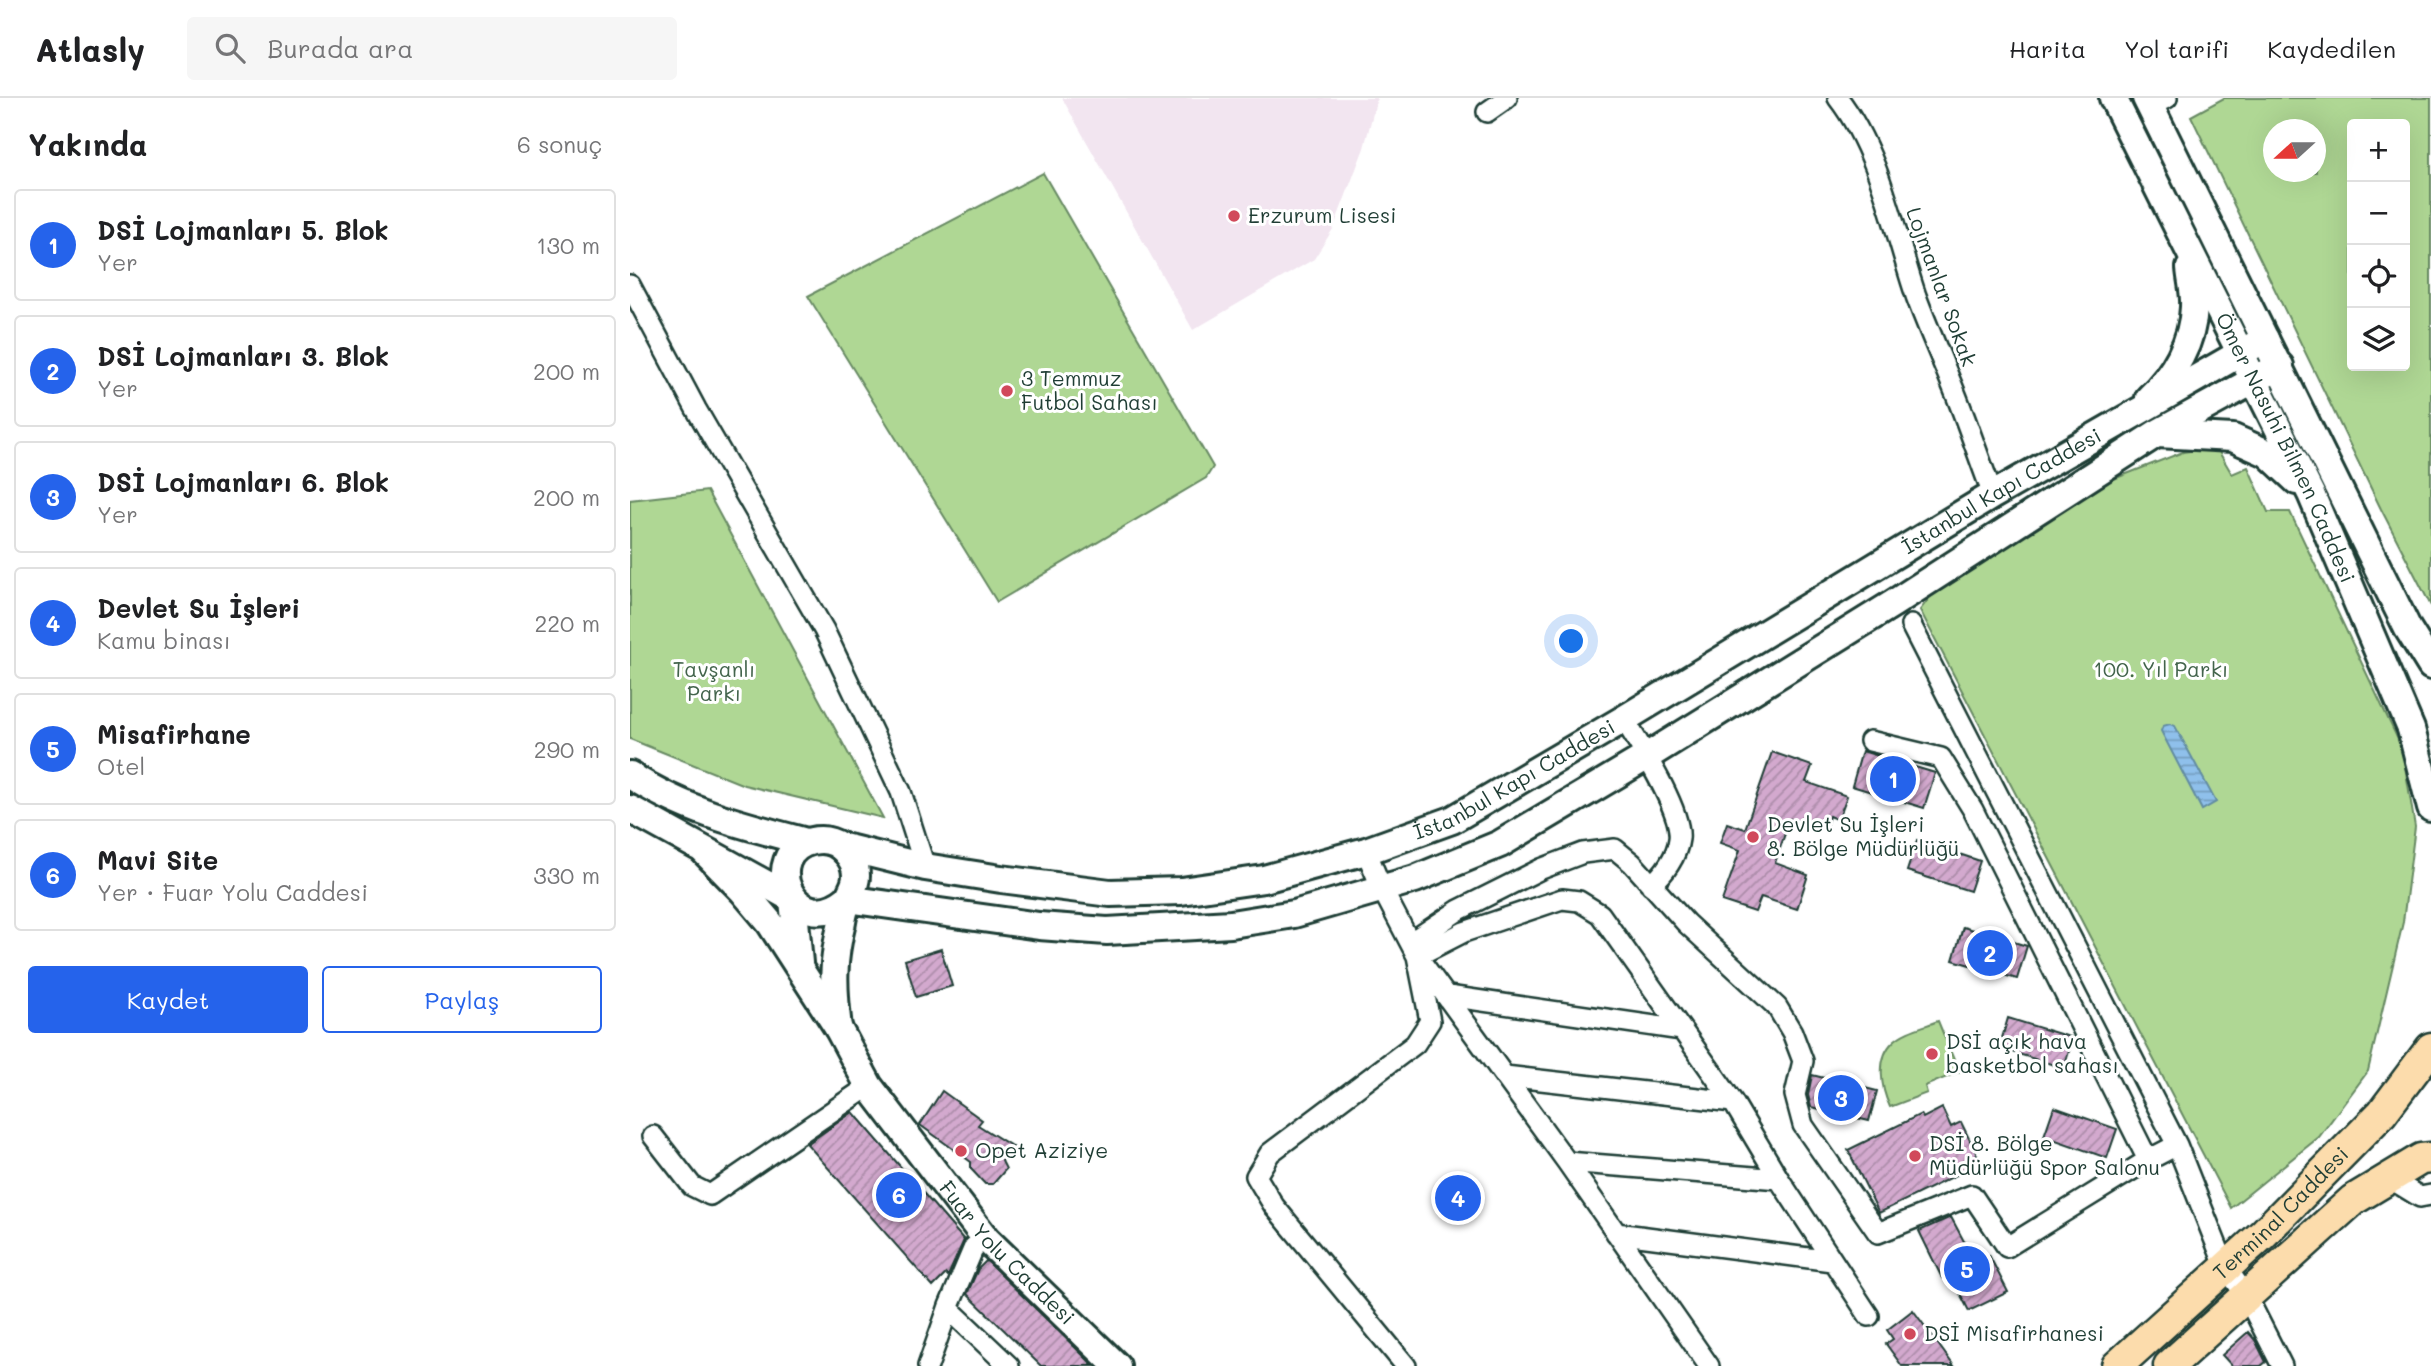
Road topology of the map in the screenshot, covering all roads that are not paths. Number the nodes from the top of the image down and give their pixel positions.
1 (1507, 98) edge
2 (1838, 98) edge
3 (2113, 98) edge
4 (2154, 101) edge
5 (1488, 111) dead end
6 (2187, 247) junction
7 (630, 285) edge
8 (2265, 339) junction
9 (2241, 353) junction
10 (2280, 366) junction
11 (2254, 380) junction
12 (2118, 424) junction
13 (2155, 434) junction
14 (2311, 494) junction
15 (1993, 495) junction
16 (1911, 625) dead end
17 (2431, 666) edge
18 (1624, 719) junction
19 (1870, 741) dead end
20 (1646, 757) junction
21 (630, 775) edge
22 (2431, 808) edge
23 (630, 809) edge
24 (807, 842) junction
25 (840, 846) junction
26 (1366, 851) junction
27 (705, 852) junction
28 (925, 867) junction
29 (1651, 885) junction
30 (1382, 889) junction
31 (793, 898) junction
32 (848, 899) junction
33 (1414, 949) junction
34 (799, 965) junction
35 (1448, 996) junction
36 (838, 1028) junction
37 (1682, 1030) junction
38 (2431, 1048) edge
39 (1505, 1076) junction
40 (869, 1086) junction
41 (1733, 1102) junction
42 (653, 1136) dead end
43 (2177, 1145) junction
44 (2431, 1158) edge
45 (2148, 1160) junction
46 (1567, 1162) junction
47 (2389, 1178) junction
48 (1779, 1179) junction
49 (2431, 1195) edge
50 (1616, 1233) junction
51 (986, 1239) junction
52 (1832, 1261) junction
53 (2225, 1266) junction
54 (2247, 1297) junction
55 (949, 1309) junction
56 (1869, 1316) dead end
57 (928, 1366) edge
58 (1009, 1366) edge
59 (1116, 1366) edge
60 (1406, 1366) edge
61 (1709, 1366) edge
62 (2117, 1366) edge
63 (2169, 1366) edge
64 (2282, 1366) edge

1 - 5 street
2 - 15 street, Lojmanlar Sokak
3 - 6 main road, Ömer Nasuhi Bilmen Caddesi
4 - 8 main road, Ömer Nasuhi Bilmen Caddesi
6 - 9 main road, Ömer Nasuhi Bilmen Caddesi
6 - 12 main road
7 - 28 street
8 - 9 main road
8 - 10 main road, Ömer Nasuhi Bilmen Caddesi
9 - 11 main road, Ömer Nasuhi Bilmen Caddesi
9 - 12 main road
10 - 11 main road
10 - 17 main road, Ömer Nasuhi Bilmen Caddesi
11 - 13 main road
11 - 14 main road, Ömer Nasuhi Bilmen Caddesi
12 - 15 main road, İstanbul Kapı Caddesi
13 - 14 main road
13 - 20 main road
14 - 22 main road, Ömer Nasuhi Bilmen Caddesi
15 - 18 main road, İstanbul Kapı Caddesi
16 - 43 street
18 - 20 street
18 - 26 main road, İstanbul Kapı Caddesi
19 - 45 street
20 - 29 street
20 - 30 main road
21 - 24 main road
23 - 27 main road
24 - 25 main road
24 - 31 main road
25 - 28 main road, İstanbul Kapı Caddesi
25 - 32 main road
26 - 28 main road, İstanbul Kapı Caddesi
26 - 30 street
27 - 31 main road
27 - 34 main road, Fuar Yolu Caddesi
29 - 33 street
29 - 45 street
30 - 32 main road
30 - 33 street
31 - 32 main road
31 - 34 main road
32 - 36 main road
33 - 35 street
33 - 37 street
33 - 60 street
34 - 36 main road, Fuar Yolu Caddesi
35 - 37 street
35 - 39 street
36 - 40 main road, Fuar Yolu Caddesi
37 - 41 street
38 - 53 main road, Terminal Caddesi
39 - 41 street
39 - 46 street
40 - 42 street
40 - 51 main road, Fuar Yolu Caddesi
41 - 48 street
43 - 45 street
43 - 53 street
44 - 47 main road, Terminal Caddesi
46 - 48 street
46 - 50 street
47 - 49 street
47 - 54 main road, Terminal Caddesi
48 - 52 street
50 - 52 street
50 - 61 street
51 - 55 street
51 - 59 main road, Fuar Yolu Caddesi
52 - 56 street
53 - 54 street
53 - 62 main road, Terminal Caddesi
54 - 63 main road, Terminal Caddesi
54 - 64 street
55 - 57 street
55 - 58 street

